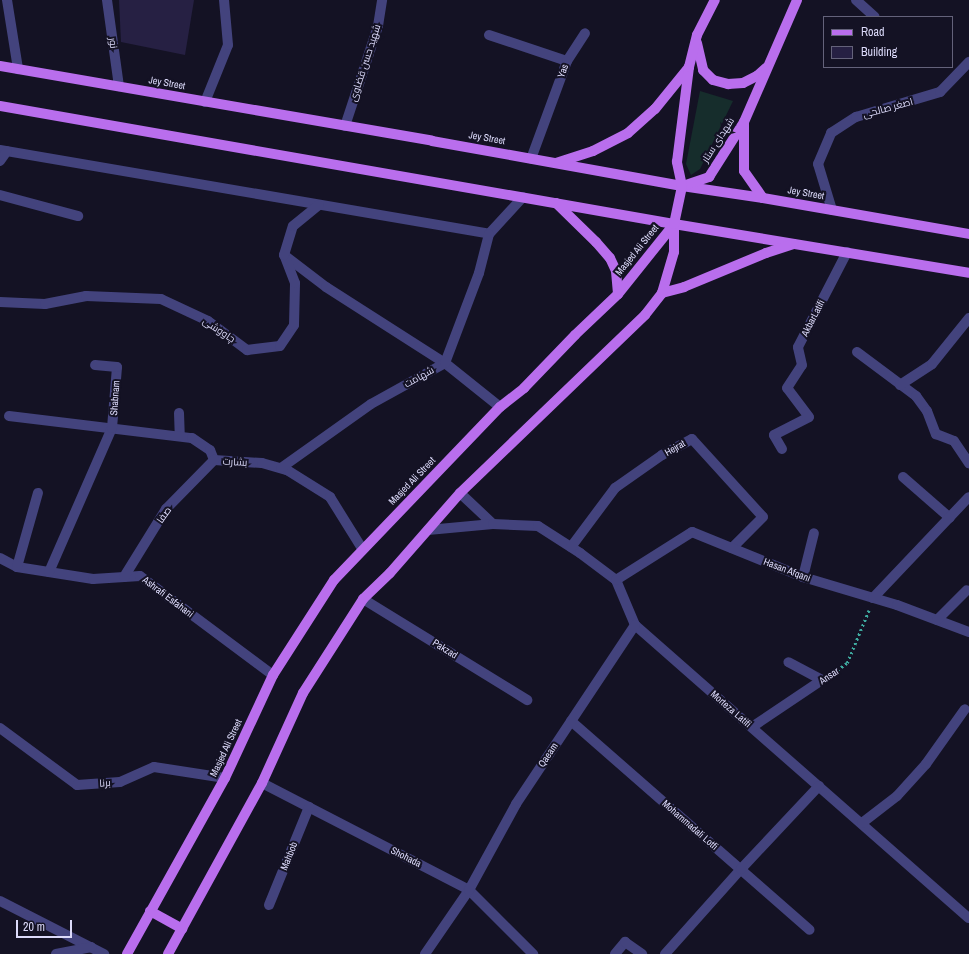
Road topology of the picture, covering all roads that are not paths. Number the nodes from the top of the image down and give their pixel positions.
1 (7, 0) edge
2 (107, 0) edge
3 (224, 0) edge
4 (382, 0) edge
5 (715, 0) edge
6 (798, 0) edge
7 (856, 0) edge
8 (874, 16) edge
9 (585, 33) dead end
10 (489, 35) dead end
11 (697, 35) junction
12 (567, 61) junction
13 (969, 62) edge
14 (0, 66) edge
15 (768, 66) junction
16 (689, 67) junction
17 (18, 69) junction
18 (118, 86) junction
19 (205, 102) junction
20 (0, 106) edge
21 (744, 122) junction
22 (345, 126) junction
23 (3, 150) edge
24 (530, 158) junction
25 (0, 161) edge
26 (555, 163) junction
27 (682, 186) junction
28 (0, 195) edge
29 (523, 197) junction
30 (763, 198) junction
31 (556, 203) junction
32 (319, 205) junction
33 (832, 210) junction
34 (78, 216) dead end
35 (674, 224) junction
36 (969, 233) edge
37 (489, 234) junction
38 (797, 243) junction
39 (847, 252) junction
40 (284, 255) junction
41 (969, 273) edge
42 (662, 293) junction
43 (618, 294) junction
44 (0, 302) edge
45 (969, 318) edge
46 (857, 352) dead end
47 (445, 363) junction
48 (95, 365) dead end
49 (900, 385) junction
50 (500, 407) junction
51 (179, 412) dead end
52 (9, 416) dead end
53 (112, 428) junction
54 (180, 436) junction
55 (782, 449) dead end
56 (214, 460) junction
57 (969, 463) edge
58 (281, 468) junction
59 (903, 477) dead end
60 (38, 493) dead end
61 (460, 493) junction
62 (969, 498) edge
63 (950, 518) junction
64 (493, 524) junction
65 (428, 530) junction
66 (814, 533) dead end
67 (570, 547) junction
68 (732, 548) junction
69 (363, 550) junction
70 (0, 558) edge
71 (16, 567) junction
72 (49, 572) junction
73 (124, 577) junction
74 (803, 577) junction
75 (616, 580) junction
76 (967, 590) dead end
77 (873, 598) junction
78 (363, 599) junction
79 (937, 620) junction
80 (635, 625) junction
81 (969, 632) edge
82 (788, 662) dead end
83 (273, 675) junction
84 (527, 700) dead end
85 (964, 709) dead end
86 (571, 721) junction
87 (752, 727) junction
88 (1, 731) edge
89 (225, 778) junction
90 (262, 783) junction
91 (819, 786) junction
92 (309, 807) junction
93 (862, 824) junction
94 (741, 869) junction
95 (468, 890) junction
96 (0, 901) edge
97 (269, 905) dead end
98 (150, 912) junction
99 (969, 918) edge
100 (182, 929) junction
101 (810, 930) dead end
102 (91, 948) junction
103 (668, 953) edge
104 (56, 954) edge
105 (104, 954) edge
106 (127, 954) edge
107 (168, 954) edge
108 (424, 954) edge
109 (533, 954) edge
110 (615, 954) edge
111 (642, 954) edge

1 - 17 street
2 - 18 street, نور
3 - 19 street
4 - 22 street, شهید حسن قضاوی
5 - 11 main road
6 - 15 main road, شهدای ستار
7 - 8 street
9 - 12 street
10 - 12 street, Yas
11 - 15 main road
11 - 16 main road
12 - 24 street, Yas
13 - 33 street, اصغر صالحی
14 - 17 main road, Jey Street
15 - 21 main road, شهدای ستار
16 - 26 main road
16 - 27 main road
17 - 18 main road, Jey Street
18 - 19 main road, Jey Street
19 - 22 main road, Jey Street
20 - 29 main road
21 - 27 main road, شهدای ستار
21 - 30 main road
22 - 24 main road, Jey Street
23 - 25 street
23 - 32 street
24 - 26 main road, Jey Street
26 - 27 main road, Jey Street
27 - 30 main road, Jey Street
27 - 35 main road
28 - 34 street
29 - 31 main road
29 - 37 street
30 - 33 main road, Jey Street
31 - 35 main road
31 - 43 main road
32 - 37 street
32 - 40 street
33 - 36 main road, Jey Street
35 - 38 main road
35 - 42 main road, Masjed Ali Street
35 - 43 main road, Masjed Ali Street
37 - 47 street, شهامت
38 - 39 main road
38 - 42 main road
39 - 41 main road
39 - 55 street, AkbarLatifi
40 - 44 street, چاووشی
40 - 47 street
42 - 61 main road, Masjed Ali Street
43 - 50 main road, Masjed Ali Street
45 - 49 street
46 - 49 street
47 - 50 street
47 - 58 street, شهامت
48 - 53 street, Shabnam
49 - 57 street
50 - 69 main road, Masjed Ali Street
51 - 54 street
52 - 53 street, بشارت
53 - 54 street, بشارت
53 - 72 street
54 - 56 street, بشارت
56 - 58 street, بشارت
56 - 73 street, صفا
58 - 69 street, بشارت
59 - 63 street
60 - 71 street
61 - 64 street
61 - 65 main road, Masjed Ali Street
62 - 63 street
63 - 77 street
64 - 65 street
64 - 67 street
65 - 78 main road, Masjed Ali Street
66 - 74 street
67 - 68 street, Hejrat
67 - 75 street
68 - 74 street, Hasan Afqani
68 - 75 street, Hasan Afqani
69 - 83 main road, Masjed Ali Street
70 - 71 street, Ashrafi Esfahani
71 - 72 street, Ashrafi Esfahani
72 - 73 street, Ashrafi Esfahani
73 - 83 street, Ashrafi Esfahani
74 - 77 street, Hasan Afqani
75 - 80 street, Morteza Latifi
76 - 79 street
77 - 79 street, Hasan Afqani
78 - 84 street, Pakzad
78 - 90 main road, Masjed Ali Street
79 - 81 street, Hasan Afqani
80 - 86 street, Qaeam
80 - 87 street, Morteza Latifi
82 - 87 street, Ansar
83 - 89 main road, Masjed Ali Street
85 - 93 street
86 - 94 street, Mohammadali Lotfi
86 - 95 street, Qaeam
87 - 91 street, Morteza Latifi
88 - 89 street, برنا
89 - 98 main road, Masjed Ali Street
90 - 92 street, Shohada
90 - 100 main road, Masjed Ali Street
91 - 93 street, Morteza Latifi
91 - 94 street
92 - 95 street, Shohada
92 - 97 street, Mahbob
93 - 99 street, Morteza Latifi
94 - 101 street, Mohammadali Lotfi
94 - 103 street
95 - 108 street, Qaeam
95 - 109 street, Shohada
96 - 102 street
98 - 100 main road
98 - 106 main road, Masjed Ali Street
100 - 107 main road, Masjed Ali Street
102 - 104 street
102 - 105 street
110 - 111 street

